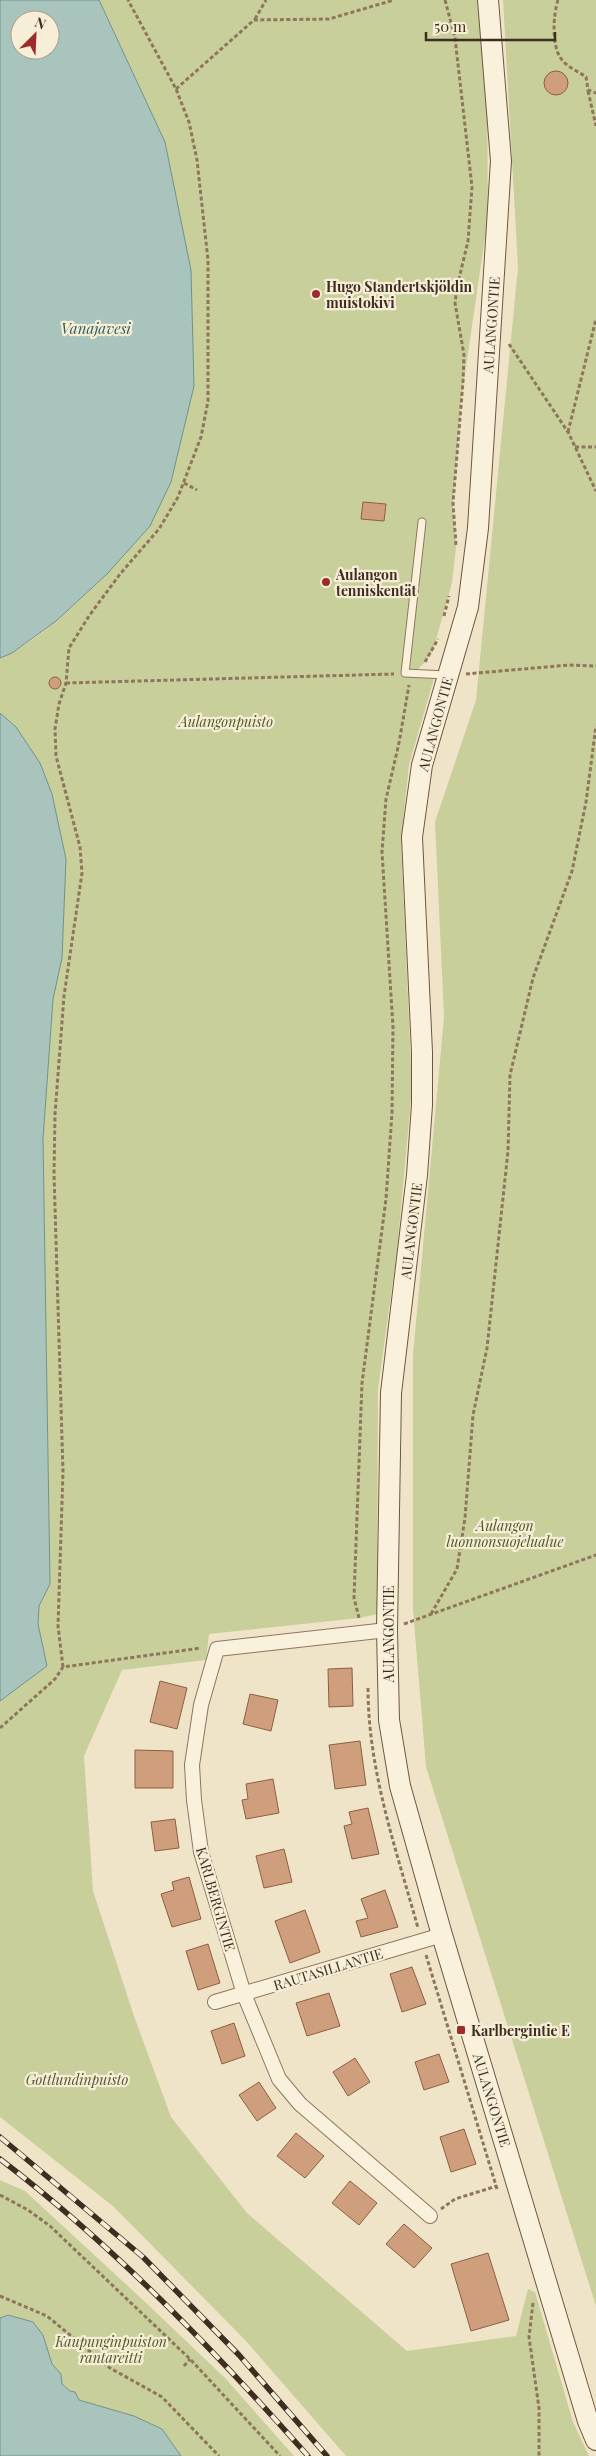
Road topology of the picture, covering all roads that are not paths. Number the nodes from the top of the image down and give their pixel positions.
1 (488, 0) edge
2 (422, 522) dead end
3 (448, 676) junction
4 (387, 1630) junction
5 (442, 1935) junction
6 (244, 1994) junction
7 (215, 2002) dead end
8 (430, 2216) dead end
9 (596, 2440) edge

1 - 3 main road, AULANGONTIE
2 - 3 lane
3 - 4 main road, AULANGONTIE
4 - 5 main road, AULANGONTIE
4 - 6 street, KARLBERGINTIE
5 - 6 street, RAUTASILLANTIE
5 - 9 main road, AULANGONTIE
6 - 7 street, RAUTASILLANTIE
6 - 8 street, KARLBERGINTIE

